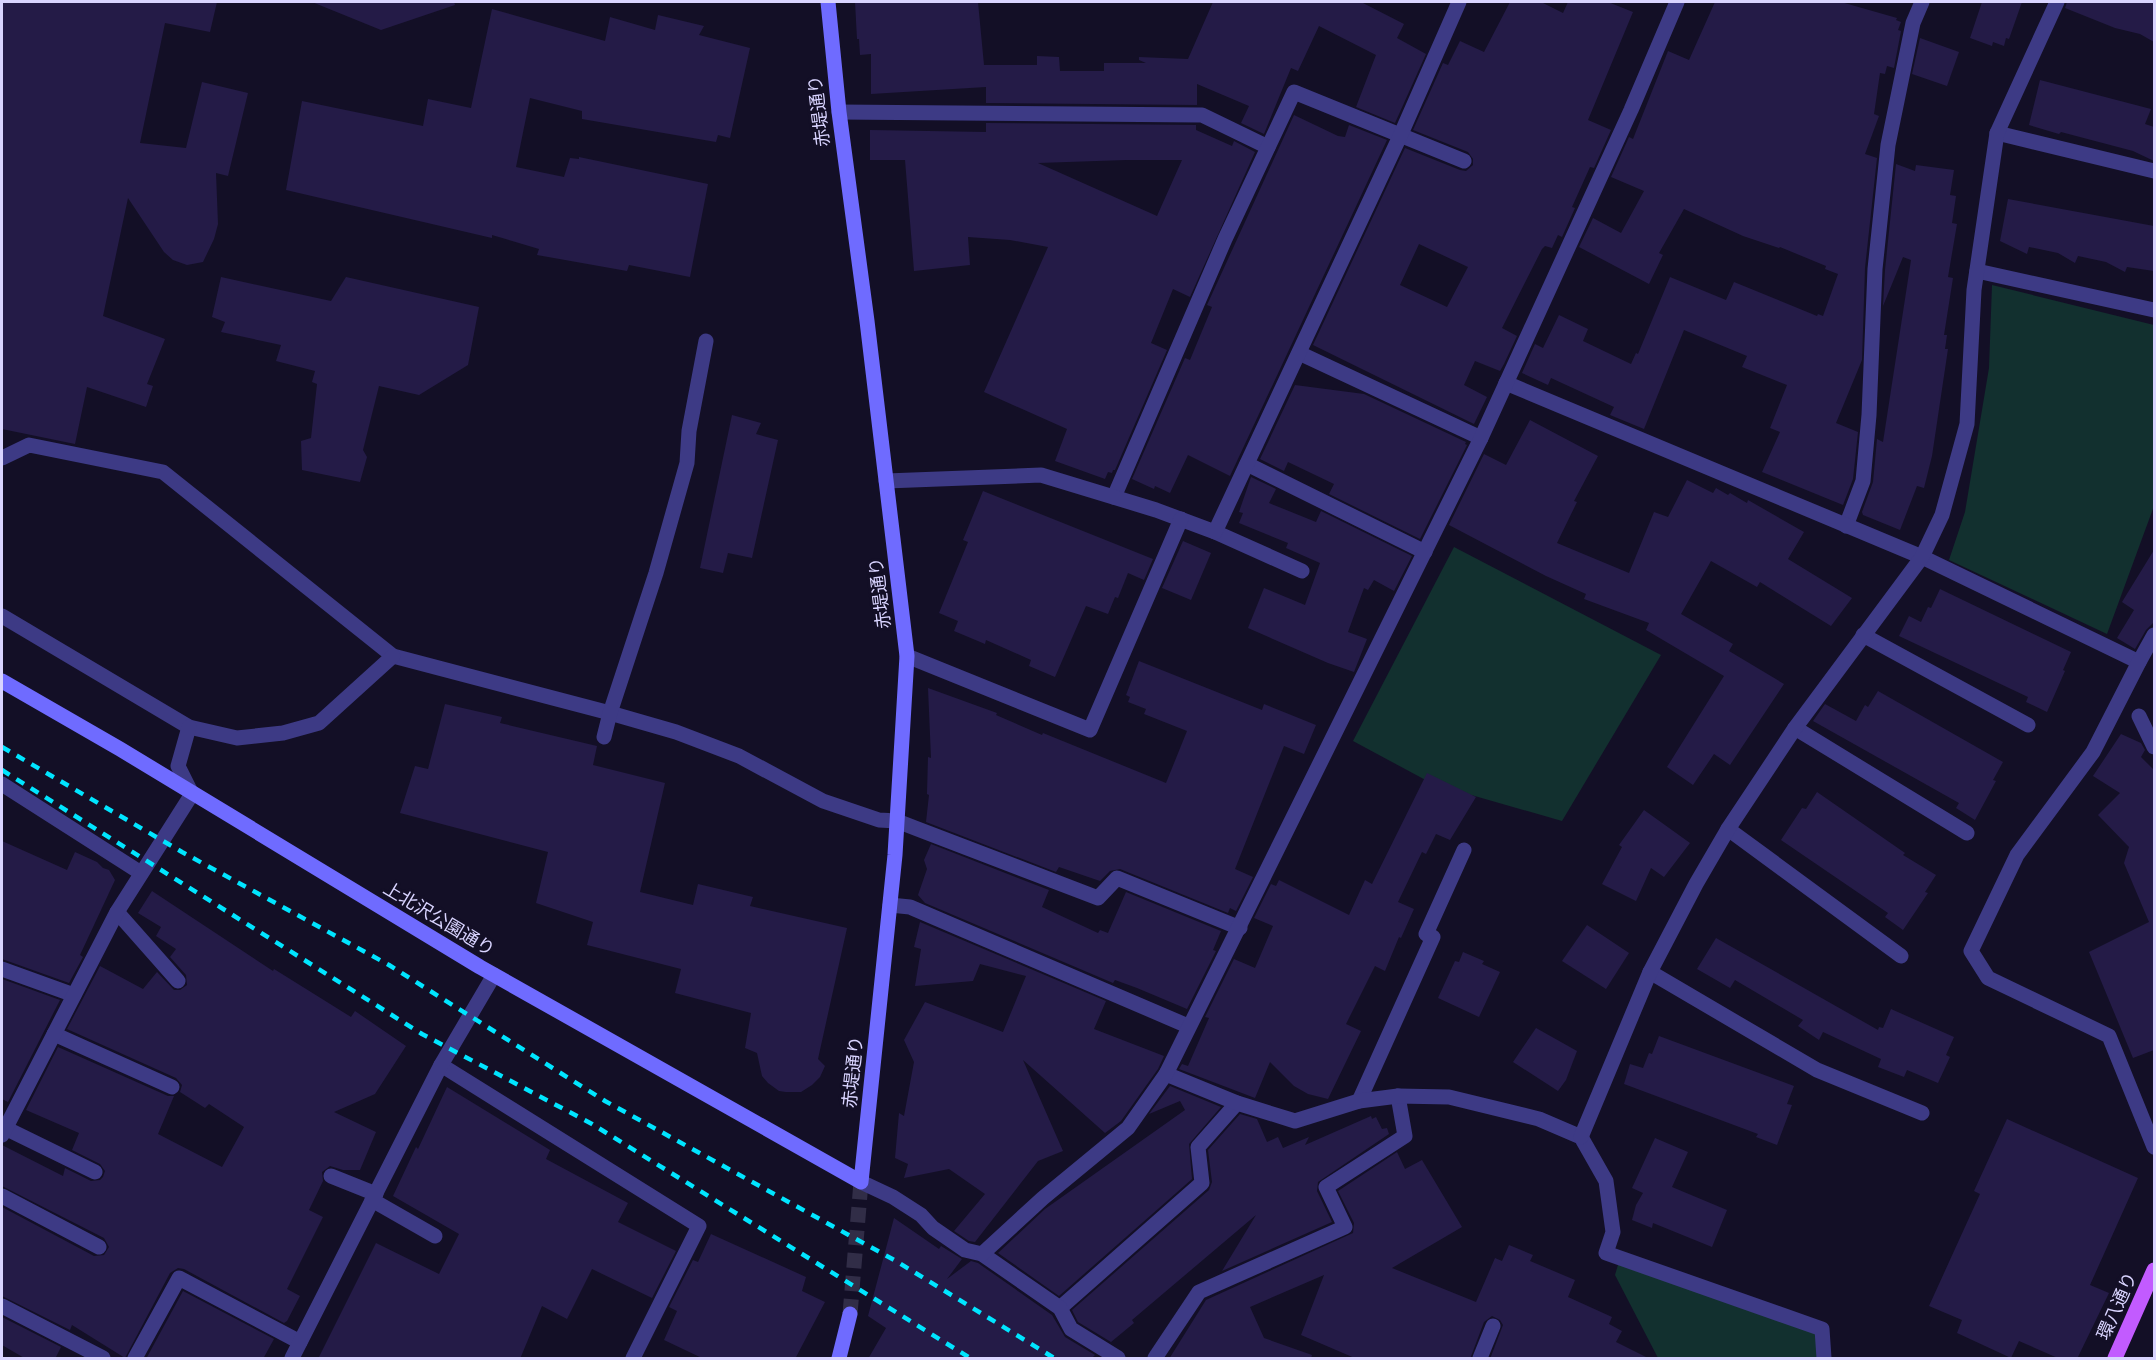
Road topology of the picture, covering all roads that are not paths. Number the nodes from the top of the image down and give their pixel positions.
1 (828, 2) edge
2 (1459, 2) edge
3 (1677, 2) edge
4 (1922, 2) edge
5 (2057, 2) edge
6 (838, 112) junction
7 (1997, 133) junction
8 (1401, 135) junction
9 (1268, 147) junction
10 (1464, 161) dead end
11 (2154, 171) edge
12 (1977, 271) junction
13 (2154, 310) edge
14 (706, 341) dead end
15 (1299, 353) junction
16 (1506, 383) junction
17 (1481, 438) junction
18 (2, 458) edge
19 (1247, 464) junction
20 (886, 481) junction
21 (1114, 497) junction
22 (1181, 519) junction
23 (1846, 526) junction
24 (1215, 532) junction
25 (1425, 552) junction
26 (1922, 557) junction
27 (1302, 571) dead end
28 (2, 616) edge
29 (1863, 635) junction
30 (2154, 635) edge
31 (393, 656) junction
32 (907, 656) junction
33 (2139, 662) junction
34 (2, 681) edge
35 (610, 713) junction
36 (2139, 716) dead end
37 (2028, 725) dead end
38 (189, 727) junction
39 (1795, 728) junction
40 (604, 736) dead end
41 (2154, 747) edge
42 (2, 784) edge
43 (192, 794) junction
44 (897, 821) junction
45 (1728, 829) junction
46 (1967, 833) dead end
47 (1464, 849) dead end
48 (141, 873) junction
49 (890, 905) junction
50 (117, 912) junction
51 (1240, 928) junction
52 (1900, 956) dead end
53 (2, 969) edge
54 (1650, 972) junction
55 (494, 975) junction
56 (178, 981) dead end
57 (74, 995) junction
58 (1188, 1026) junction
59 (54, 1034) junction
60 (441, 1065) junction
61 (1166, 1074) junction
62 (172, 1087) dead end
63 (1398, 1096) junction
64 (1359, 1101) junction
65 (1237, 1103) junction
66 (1922, 1113) dead end
67 (3, 1132) edge
68 (1581, 1137) junction
69 (2154, 1147) edge
70 (95, 1172) dead end
71 (331, 1176) dead end
72 (861, 1182) junction
73 (2, 1196) edge
74 (374, 1197) junction
75 (435, 1236) dead end
76 (99, 1246) dead end
77 (982, 1254) junction
78 (2154, 1270) edge
79 (2, 1306) edge
80 (1060, 1308) junction
81 (850, 1314) tunnel mouth
82 (1493, 1326) dead end
83 (300, 1342) junction
84 (74, 1352) edge
85 (103, 1359) edge
86 (135, 1359) edge
87 (292, 1359) edge
88 (633, 1359) edge
89 (839, 1359) edge
90 (1118, 1359) edge
91 (1155, 1359) edge
92 (1480, 1359) edge
93 (1824, 1359) edge
94 (2115, 1359) edge

1 - 6 street, 赤堤通り
2 - 8 street
3 - 16 street
4 - 23 street
5 - 7 street
6 - 9 street
6 - 20 street, 赤堤通り
7 - 11 street
7 - 12 street
8 - 9 street
8 - 10 street
8 - 15 street
9 - 21 street
12 - 13 street
12 - 26 street
14 - 35 street
15 - 17 street
15 - 19 street
16 - 17 street
16 - 23 street
17 - 25 street
18 - 31 street
19 - 24 street
19 - 25 street
20 - 21 street
20 - 32 street, 赤堤通り
21 - 22 street
22 - 24 street
22 - 32 street
23 - 26 street
24 - 27 street
25 - 51 street
26 - 29 street
26 - 33 street
28 - 38 street
29 - 37 street
29 - 39 street
30 - 33 street
31 - 35 street
31 - 38 street
32 - 44 street, 赤堤通り
33 - 69 street
34 - 43 street, 上北沢公園通り
35 - 40 street
35 - 44 street
36 - 41 street
38 - 43 street
39 - 45 street
39 - 46 street
42 - 48 street
43 - 48 street
43 - 55 street, 上北沢公園通り
44 - 49 street, 赤堤通り
44 - 51 street
45 - 52 street
45 - 54 street
47 - 64 street
48 - 50 street
49 - 58 street
49 - 72 street, 赤堤通り
50 - 56 street
50 - 57 street
51 - 58 street
53 - 57 street
54 - 66 street
54 - 68 street
55 - 60 street
55 - 72 street, 上北沢公園通り
57 - 59 street
58 - 61 street
59 - 62 street
59 - 67 street
60 - 74 street
60 - 88 street
61 - 65 street
61 - 77 street
63 - 64 street
63 - 68 street
63 - 91 street
64 - 65 street
65 - 80 street
67 - 70 street
68 - 93 street
71 - 74 street
72 - 77 street
73 - 76 street
74 - 75 street
74 - 83 street
77 - 80 street
78 - 94 main road, 環八通り
79 - 84 street
80 - 90 street
81 - 89 street
82 - 92 street
83 - 86 street
83 - 87 street
84 - 85 street

